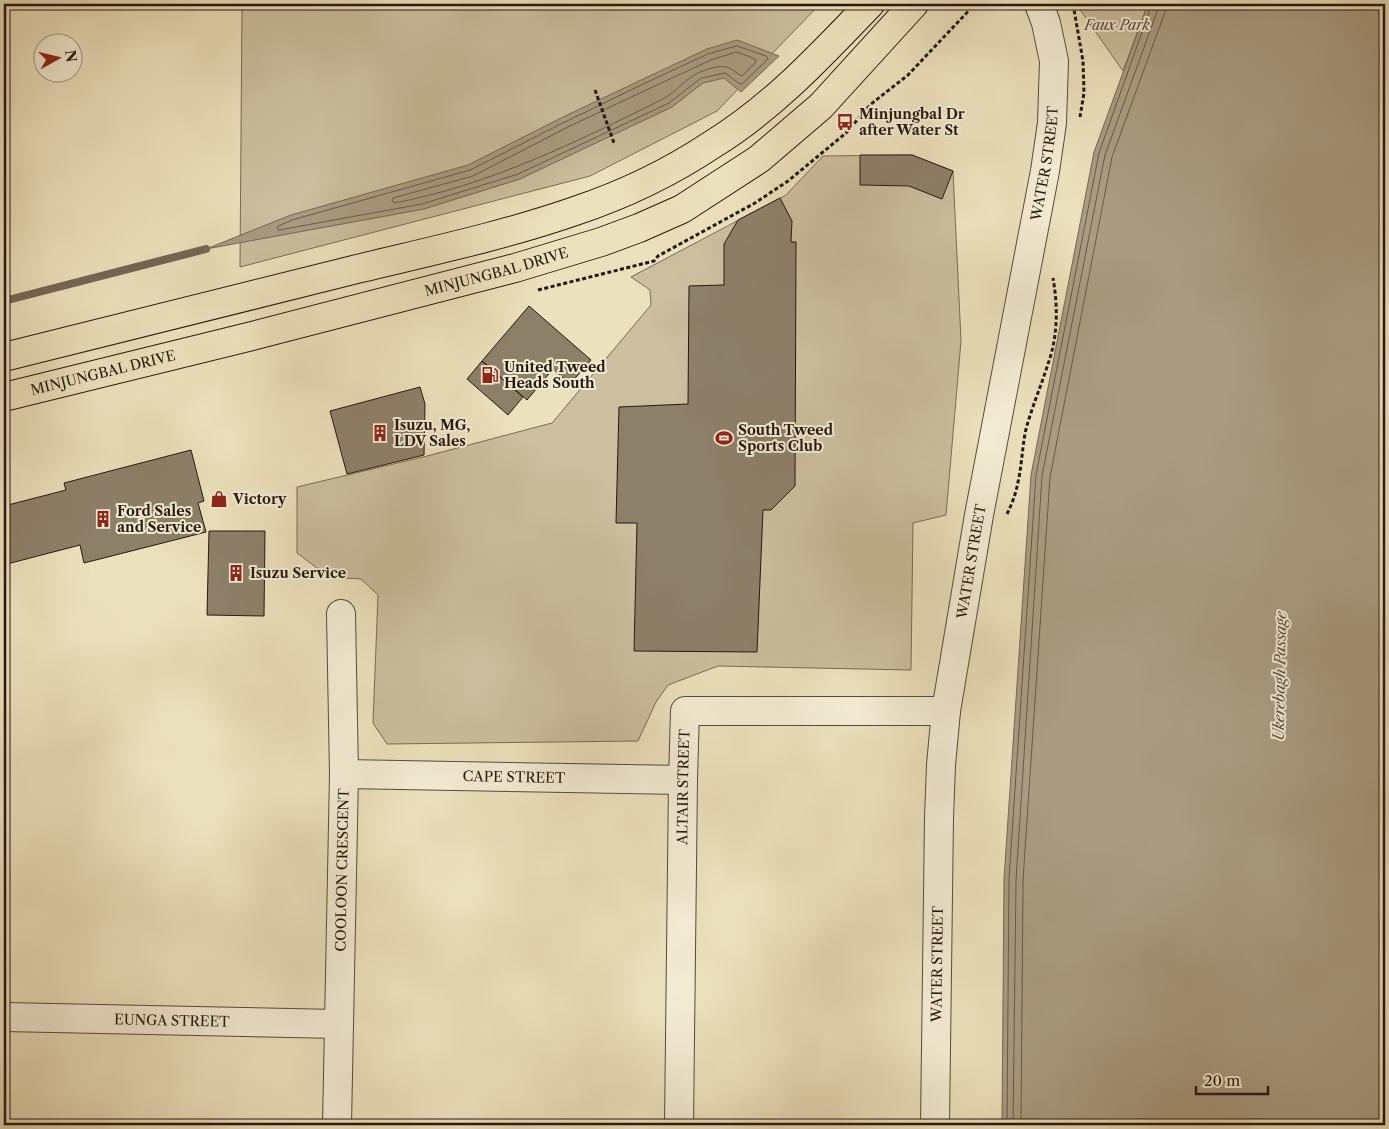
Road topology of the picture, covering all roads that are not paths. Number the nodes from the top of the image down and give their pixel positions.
1 (870, 4) edge
2 (914, 4) edge
3 (1038, 4) edge
4 (4, 357) edge
5 (4, 397) edge
6 (341, 614) dead end
7 (946, 711) junction
8 (344, 774) junction
9 (683, 780) junction
10 (4, 1017) edge
11 (338, 1024) junction
12 (337, 1125) edge
13 (679, 1125) edge
14 (935, 1125) edge

1 - 4 main road
2 - 5 main road, MINJUNGBAL DRIVE
3 - 7 street, WATER STREET
6 - 8 street, COOLOON CRESCENT
7 - 9 street, ALTAIR STREET
7 - 14 street, WATER STREET
8 - 9 street, CAPE STREET
8 - 11 street, COOLOON CRESCENT
9 - 13 street, ALTAIR STREET
10 - 11 street, EUNGA STREET
11 - 12 street, COOLOON CRESCENT

